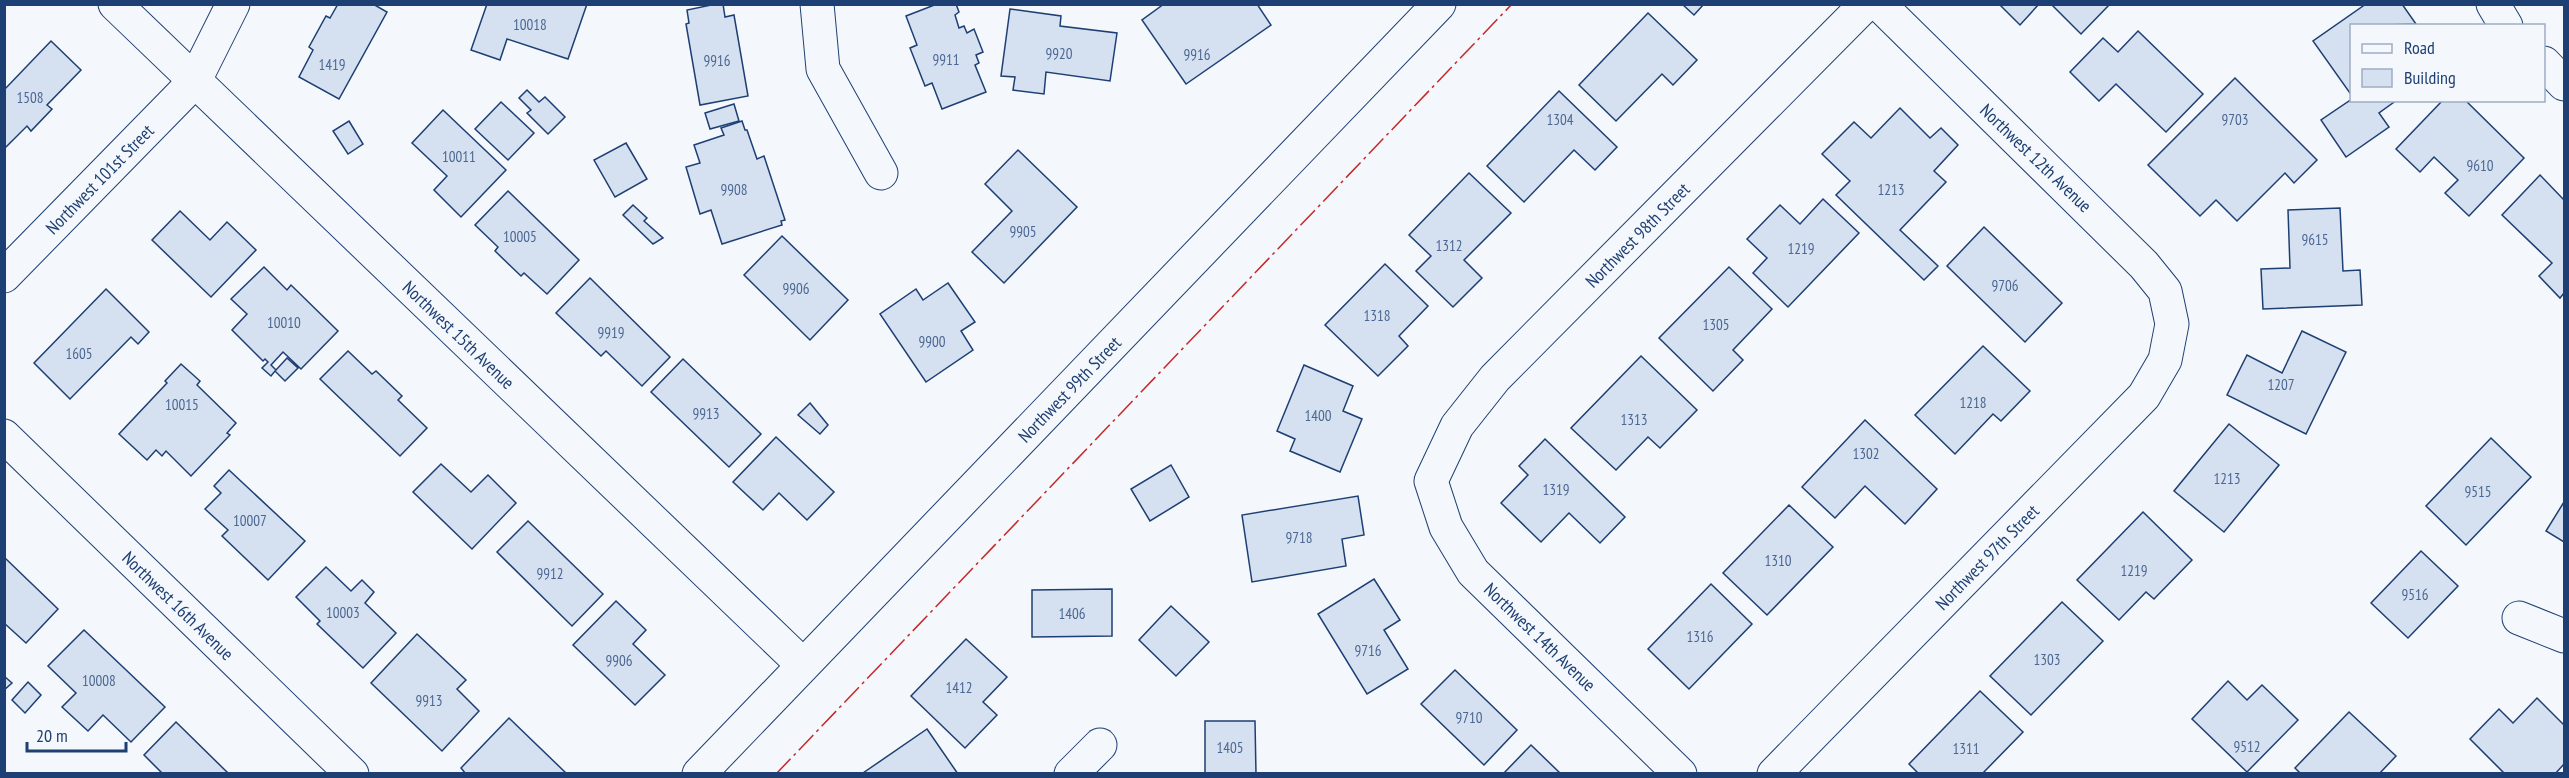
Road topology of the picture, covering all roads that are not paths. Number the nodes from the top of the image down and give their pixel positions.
1 (115, 4) edge
2 (233, 4) edge
3 (817, 4) edge
4 (1439, 4) edge
5 (1866, 4) edge
6 (1879, 4) edge
7 (2493, 4) edge
8 (2505, 24) edge
9 (2545, 64) edge
10 (194, 82) junction
11 (2565, 84) edge
12 (881, 172) dead end
13 (4, 276) edge
14 (2172, 324) joint
15 (4, 436) edge
16 (1431, 481) joint
17 (2519, 618) dead end
18 (2565, 636) edge
19 (803, 665) junction
20 (1100, 745) dead end
21 (352, 774) edge
22 (699, 774) edge
23 (1071, 774) edge
24 (1680, 774) edge
25 (1774, 774) edge

1 - 10 street, Northwest 15th Avenue
2 - 10 street, Northwest 101st Street
3 - 12 street
4 - 19 street, Northwest 99th Street
5 - 16 street, Northwest 98th Street
6 - 14 street, Northwest 12th Avenue
7 - 8 street
9 - 11 street
10 - 13 street, Northwest 101st Street
10 - 19 street, Northwest 15th Avenue
14 - 25 street, Northwest 97th Street
15 - 21 street, Northwest 16th Avenue
16 - 24 street, Northwest 14th Avenue
17 - 18 street
19 - 22 street, Northwest 99th Street
20 - 23 street

